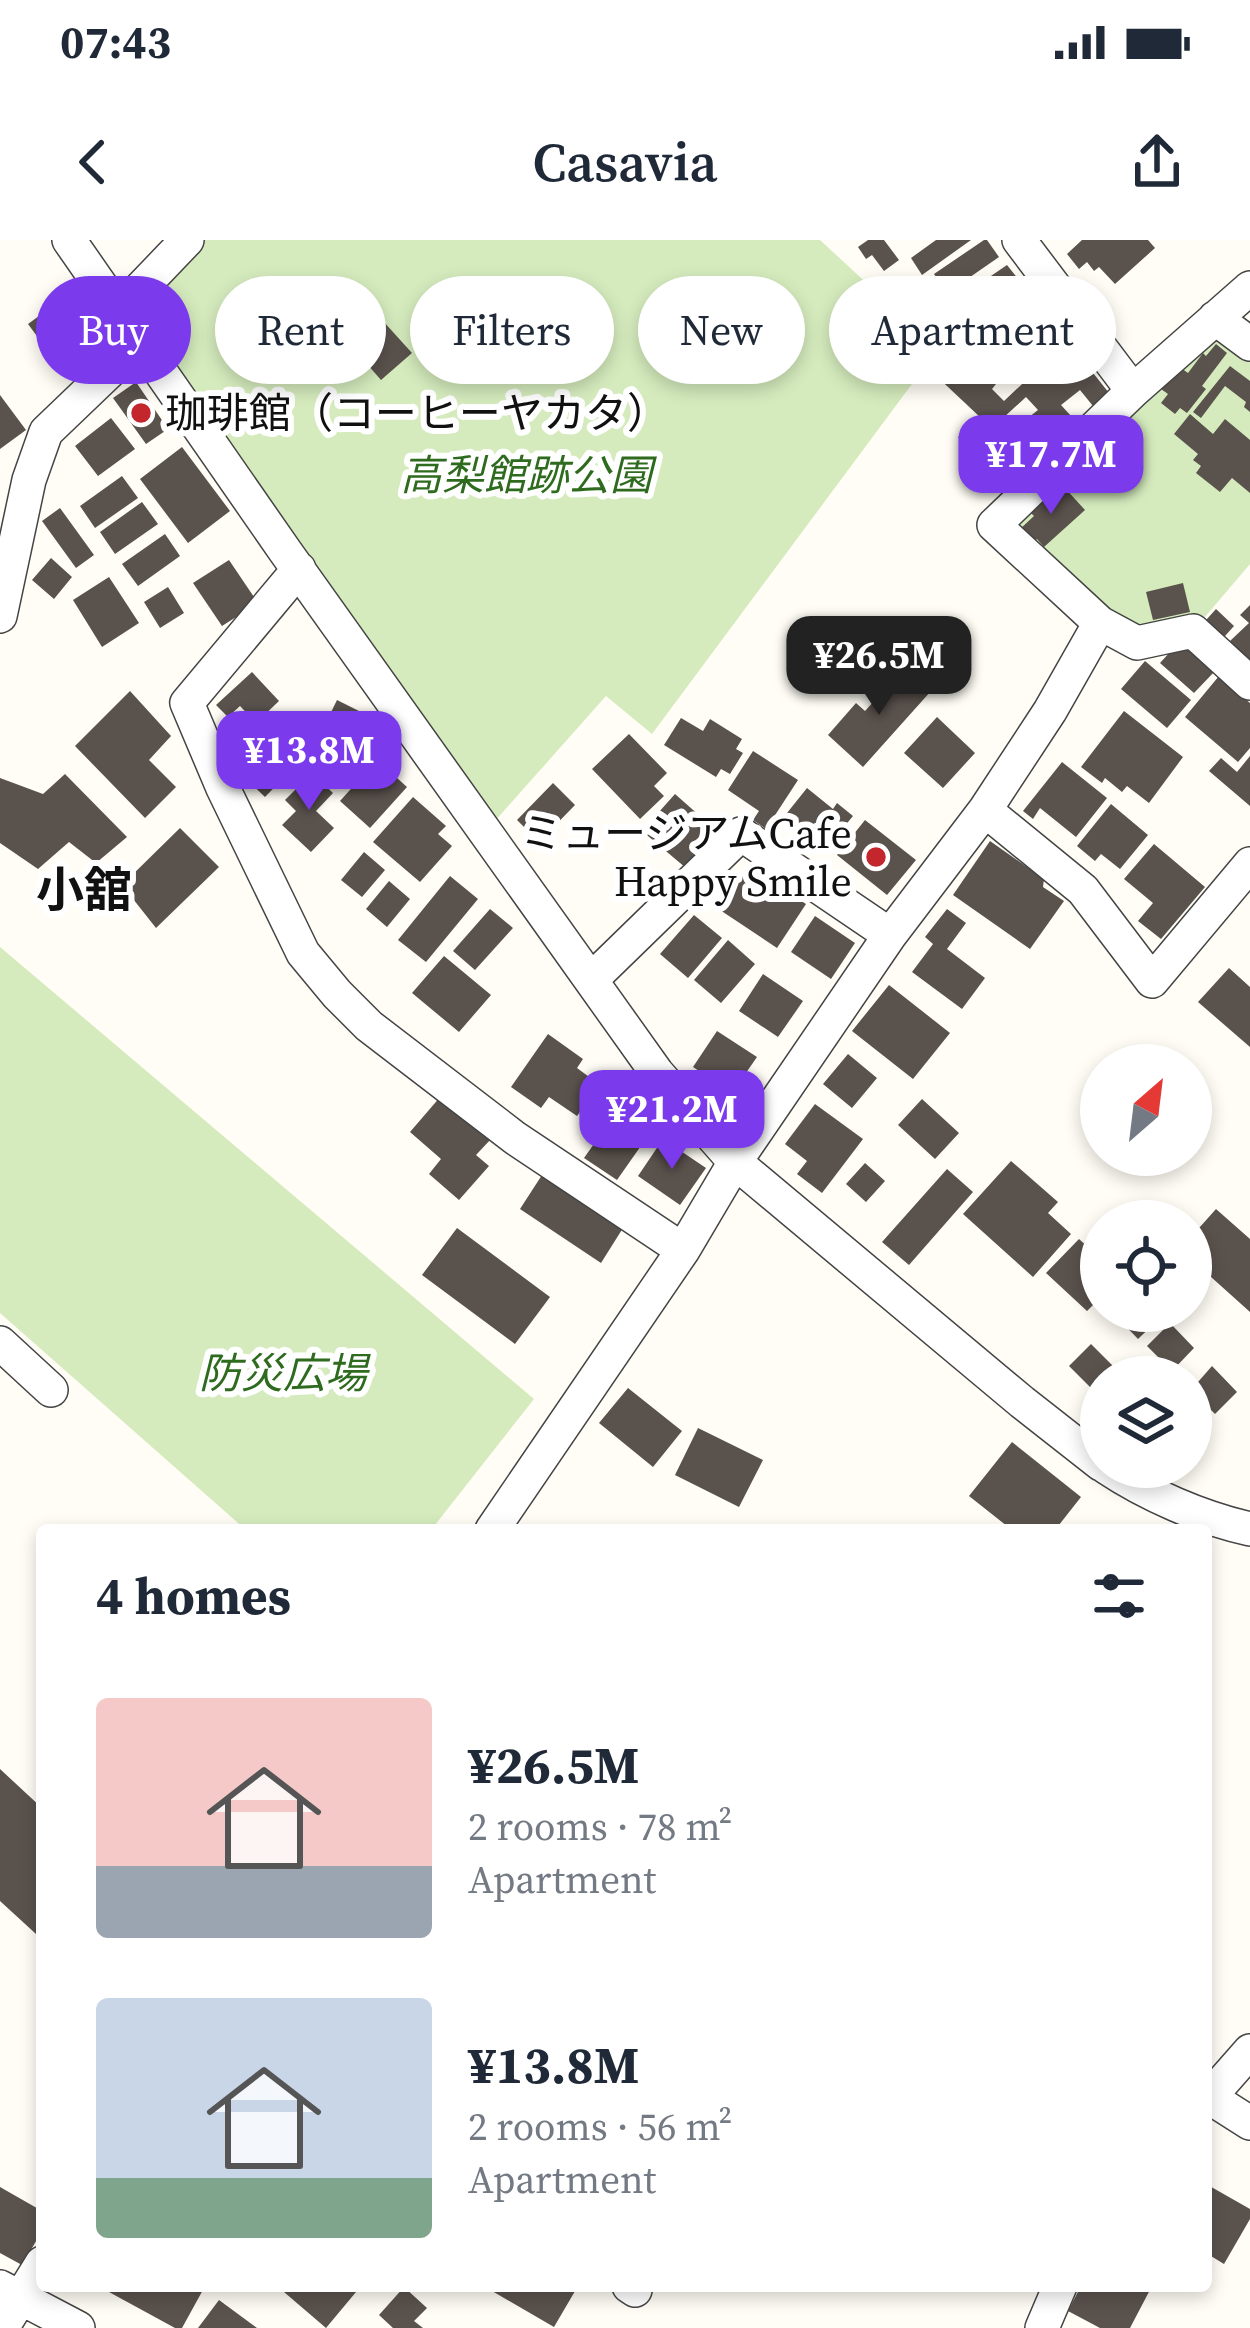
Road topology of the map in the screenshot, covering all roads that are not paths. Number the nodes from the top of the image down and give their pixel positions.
1 (69, 240) edge
2 (187, 240) edge
3 (1019, 240) edge
4 (95, 276) edge
5 (152, 276) edge
6 (1250, 288) edge
7 (1215, 318) junction
8 (1250, 344) edge
9 (96, 384) edge
10 (169, 384) edge
11 (1133, 391) junction
12 (298, 569) junction
13 (0, 616) edge
14 (1100, 623) junction
15 (1250, 683) edge
16 (985, 810) junction
17 (1250, 864) edge
18 (890, 935) junction
19 (592, 979) junction
20 (735, 1162) junction
21 (683, 1250) junction
22 (0, 1343) edge
23 (51, 1390) dead end
24 (1080, 1447) edge
25 (1143, 1488) edge
26 (496, 1524) edge
27 (1250, 1529) edge
28 (1250, 2051) edge
29 (1212, 2093) edge
30 (1212, 2101) edge
31 (1250, 2123) edge
32 (36, 2271) edge
33 (1057, 2292) edge
34 (7, 2304) edge
35 (78, 2328) edge
36 (1042, 2328) edge

1 - 4 street
2 - 5 street
3 - 11 street
6 - 7 street
7 - 8 street
7 - 11 street
9 - 13 street
10 - 12 street
11 - 14 street
12 - 19 street
12 - 21 street
14 - 15 street
14 - 16 street
16 - 17 street
16 - 18 street
18 - 19 street
18 - 20 street
19 - 20 street
20 - 21 street
20 - 24 street
21 - 26 street
22 - 23 street
25 - 27 street
28 - 29 street
30 - 31 street
32 - 34 street
33 - 36 street
34 - 35 street

